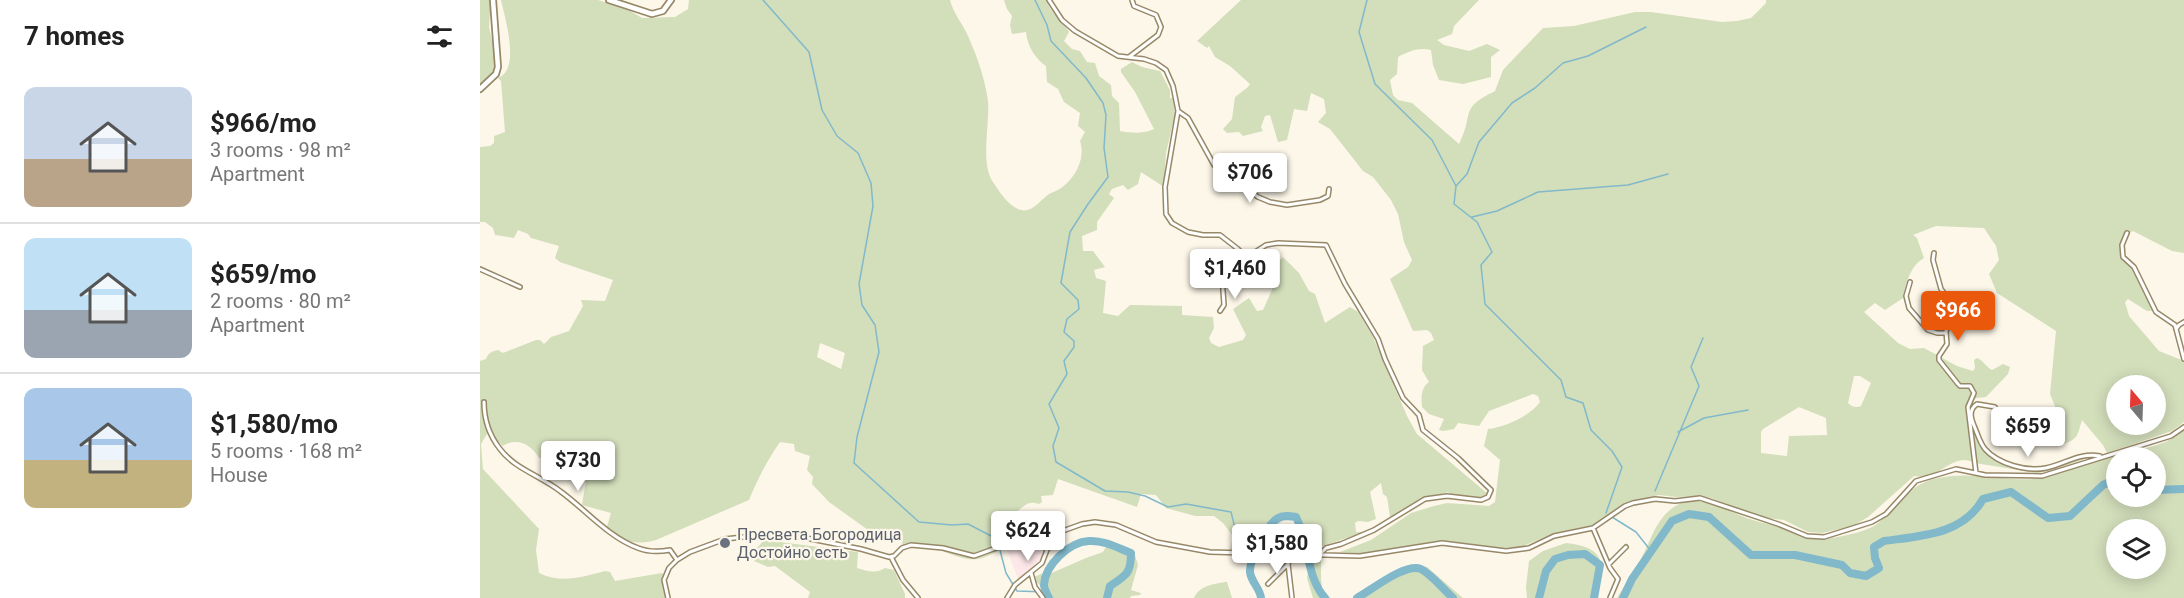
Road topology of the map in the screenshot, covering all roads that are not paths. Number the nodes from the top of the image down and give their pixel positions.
1 (493, 0) edge
2 (609, 0) edge
3 (671, 0) edge
4 (1049, 0) edge
5 (1132, 0) edge
6 (1128, 57) junction
7 (480, 89) edge
8 (1178, 111) junction
9 (1329, 189) dead end
10 (2127, 234) dead end
11 (1934, 253) dead end
12 (1248, 259) junction
13 (480, 269) edge
14 (1910, 282) dead end
15 (520, 287) dead end
16 (1220, 311) dead end
17 (2184, 322) edge
18 (2176, 328) junction
19 (1946, 333) junction
20 (2184, 359) edge
21 (484, 402) dead end
22 (1995, 408) dead end
23 (1970, 417) junction
24 (2184, 427) edge
25 (2102, 456) junction
26 (1976, 473) junction
27 (1593, 528) junction
28 (1060, 532) junction
29 (1043, 538) junction
30 (1626, 547) dead end
31 (1047, 550) junction
32 (1293, 554) junction
33 (1318, 554) junction
34 (891, 557) junction
35 (677, 560) junction
36 (1288, 564) junction
37 (1609, 564) junction
38 (1031, 573) junction
39 (1268, 584) dead end
40 (668, 598) edge
41 (918, 598) edge
42 (1007, 598) edge
43 (1043, 598) edge
44 (1292, 598) edge
45 (1610, 598) edge

1 - 7 street
2 - 3 street
4 - 6 street
5 - 6 street
6 - 8 street
8 - 9 street
8 - 12 street
10 - 18 street
11 - 19 street
12 - 16 street
12 - 33 street
13 - 15 street
14 - 19 street
17 - 18 street
18 - 20 street
19 - 23 street
21 - 35 street
22 - 23 street
23 - 25 street
23 - 26 street
24 - 25 street
25 - 26 street
26 - 27 street
27 - 33 street
27 - 37 street
28 - 29 street
28 - 31 street
28 - 32 street
29 - 31 street
29 - 34 street
30 - 37 street
31 - 38 street
32 - 33 street
32 - 36 street
34 - 35 street
34 - 41 street
35 - 40 street
36 - 39 street
36 - 44 street
37 - 45 street
38 - 42 street
38 - 43 street

